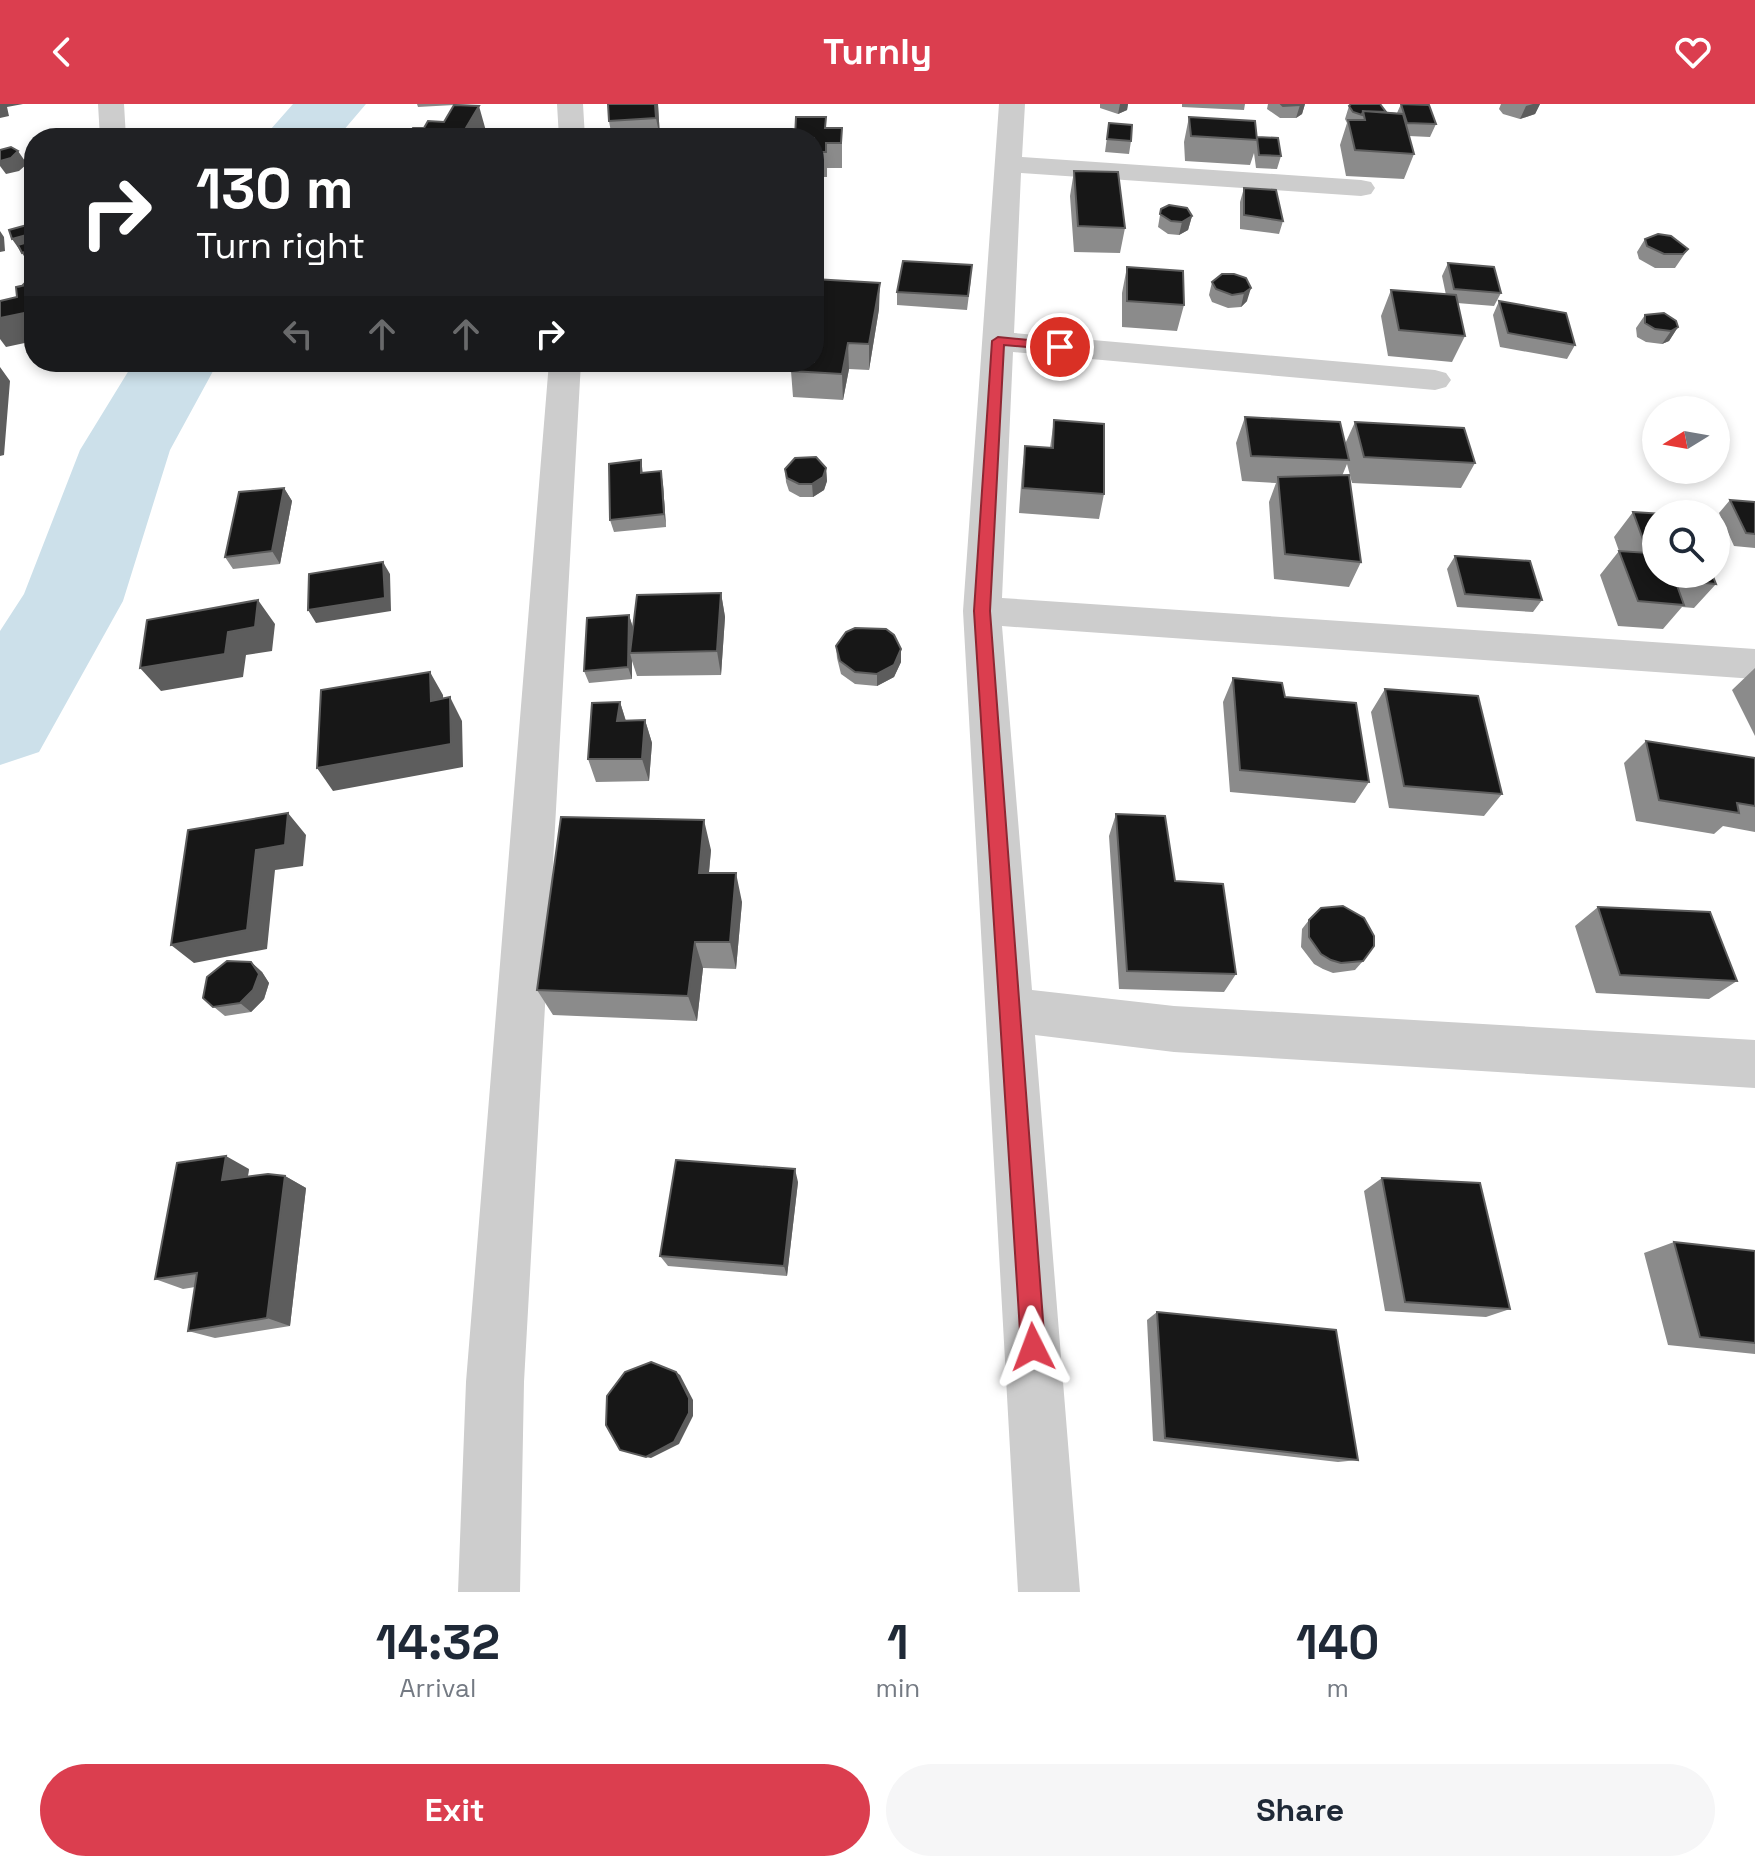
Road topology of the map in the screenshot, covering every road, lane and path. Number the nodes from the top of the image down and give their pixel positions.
1 (111, 104) edge
2 (570, 104) edge
3 (1012, 104) edge
4 (112, 128) edge
5 (571, 128) edge
6 (1008, 164) junction
7 (1361, 188) dead end
8 (998, 341) junction
9 (564, 372) edge
10 (1435, 380) dead end
11 (982, 611) junction
12 (1755, 664) edge
13 (1011, 1010) junction
14 (1755, 1064) edge
15 (489, 1592) edge
16 (1049, 1592) edge

1 - 4 street
2 - 5 street
3 - 6 street
6 - 7 street
6 - 8 street
8 - 10 street
8 - 11 street
9 - 15 street
11 - 12 street
11 - 13 street
13 - 14 street
13 - 16 street

